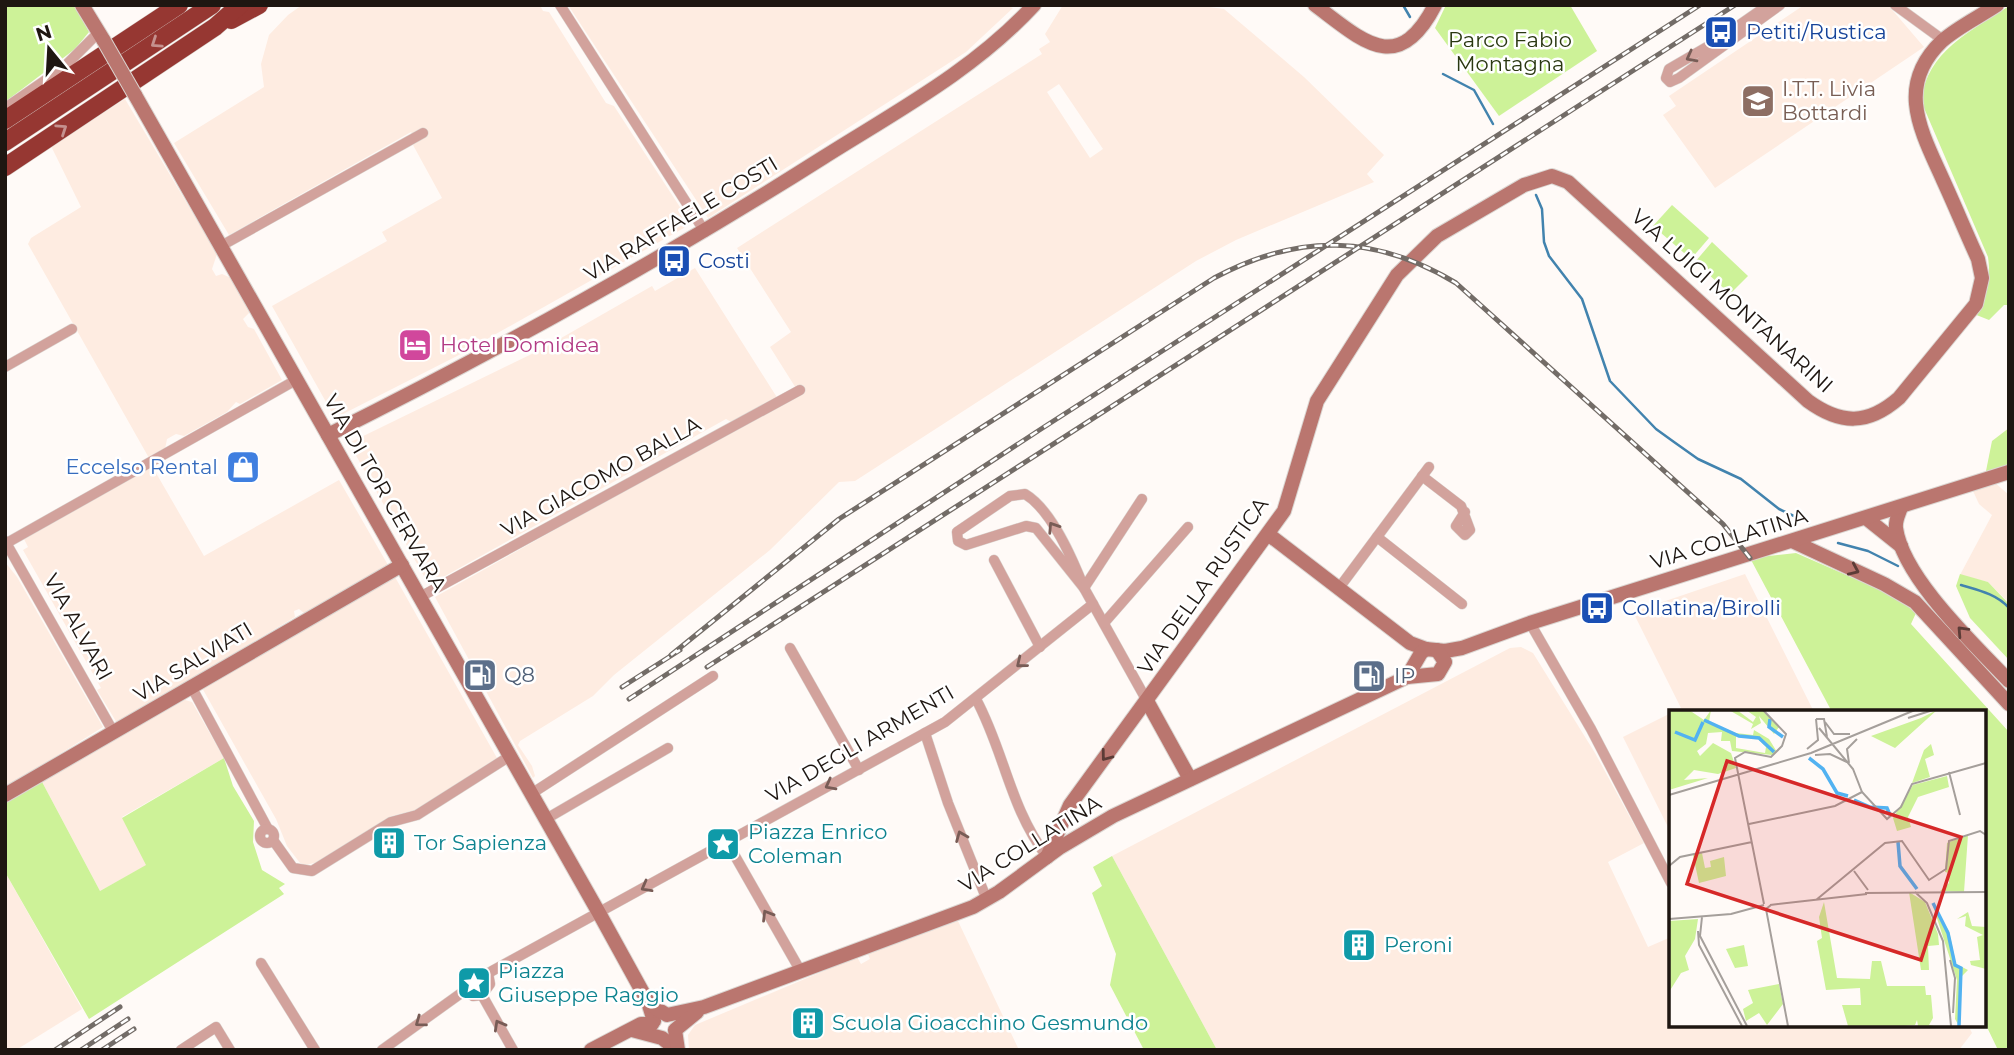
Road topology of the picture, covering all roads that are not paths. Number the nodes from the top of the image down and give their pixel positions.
1 (82, 5) edge
2 (179, 5) edge
3 (212, 5) edge
4 (240, 5) edge
5 (259, 5) edge
6 (560, 5) edge
7 (1034, 5) edge
8 (1435, 5) edge
9 (1768, 5) edge
10 (1780, 5) edge
11 (1895, 5) edge
12 (1997, 5) edge
13 (1316, 6) edge
14 (215, 27) junction
15 (101, 37) junction
16 (1943, 40) junction
17 (5, 107) edge
18 (5, 120) edge
19 (423, 133) dead end
20 (5, 142) edge
21 (5, 167) edge
22 (705, 232) junction
23 (221, 246) junction
24 (1413, 256) joint
25 (72, 329) dead end
26 (5, 367) edge
27 (296, 380) junction
28 (800, 390) dead end
29 (328, 435) junction
30 (2009, 472) edge
31 (1142, 499) dead end
32 (1901, 507) junction
33 (1465, 512) dead end
34 (1866, 519) junction
35 (1188, 527) dead end
36 (1268, 534) junction
37 (1377, 537) junction
38 (1792, 541) junction
39 (6, 542) edge
40 (1902, 547) junction
41 (994, 560) dead end
42 (402, 565) junction
43 (1084, 588) junction
44 (1339, 588) junction
45 (420, 597) junction
46 (1093, 604) junction
47 (1462, 604) dead end
48 (1104, 623) junction
49 (1530, 623) junction
50 (1041, 647) junction
51 (790, 648) dead end
52 (1428, 660) junction
53 (713, 676) dead end
54 (2009, 681) edge
55 (191, 686) junction
56 (976, 699) junction
57 (1147, 701) junction
58 (2009, 704) edge
59 (114, 733) junction
60 (925, 733) junction
61 (668, 748) dead end
62 (510, 756) junction
63 (859, 770) junction
64 (1190, 779) junction
65 (531, 793) junction
66 (5, 795) edge
67 (545, 819) junction
68 (727, 842) junction
69 (1047, 857) junction
70 (1669, 879) edge
71 (987, 900) junction
72 (599, 913) junction
73 (261, 963) dead end
74 (800, 970) junction
75 (490, 972) junction
76 (460, 992) junction
77 (484, 998) junction
78 (663, 1026) junction
79 (181, 1050) edge
80 (230, 1050) edge
81 (315, 1050) edge
82 (382, 1050) edge
83 (513, 1050) edge
84 (591, 1050) edge
85 (677, 1050) edge

1 - 15 street, VIA DI TOR CERVARA
2 - 18 highway
3 -> 20 highway
4 - 14 highway
5 - 14 highway
6 - 22 street
7 - 22 street, VIA RAFFAELE COSTI
8 - 13 street
9 -> 10 street
11 - 16 street
12 - 16 street
21 -> 14 highway
15 - 17 street
15 - 23 street, VIA DI TOR CERVARA, bridge
16 - 24 street, VIA LUIGI MONTANARINI
19 - 23 street
22 - 29 street, VIA RAFFAELE COSTI
23 - 27 street, VIA DI TOR CERVARA
24 - 36 street, VIA DELLA RUSTICA
25 - 26 street
27 - 29 street, VIA DI TOR CERVARA
27 - 39 street
28 - 45 street, VIA GIACOMO BALLA
29 - 42 street, VIA DI TOR CERVARA
30 - 32 street, VIA COLLATINA
31 - 43 street
32 - 34 street, VIA COLLATINA
32 - 40 street
33 - 37 street
34 - 38 street, VIA COLLATINA
34 - 40 street
35 - 48 street
36 - 44 street
36 - 57 street, VIA DELLA RUSTICA
37 - 44 street
37 - 47 street
38 - 49 street, VIA COLLATINA
38 -> 58 street
39 - 59 street, VIA ALVARI
54 -> 40 street
41 - 50 street
42 - 45 street, VIA DI TOR CERVARA
42 - 55 street, VIA SALVIATI
43 -> 43 street
43 - 46 street
44 - 52 street
45 - 62 street, VIA DI TOR CERVARA
46 - 48 street
46 - 50 street, VIA DEGLI ARMENTI
48 - 57 street
49 - 52 street, VIA COLLATINA
49 - 70 street
50 -> 56 street, VIA DEGLI ARMENTI
51 - 63 street
52 - 64 street, VIA COLLATINA
53 - 65 street
55 - 59 street, VIA SALVIATI
55 - 62 street
56 - 60 street, VIA DEGLI ARMENTI
56 - 69 street
57 - 64 street
57 -> 69 street, VIA DELLA RUSTICA
59 - 66 street, VIA SALVIATI
60 - 63 street, VIA DEGLI ARMENTI
71 -> 60 street
61 - 67 street
62 - 65 street, VIA DI TOR CERVARA
63 -> 68 street, VIA DEGLI ARMENTI
64 - 69 street, VIA COLLATINA
65 - 67 street, VIA DI TOR CERVARA
67 - 72 street, VIA DI TOR CERVARA
68 -> 72 street
74 -> 68 street
69 - 71 street, VIA COLLATINA
71 - 74 street, VIA COLLATINA
72 - 75 street
72 - 78 street, VIA DI TOR CERVARA
73 - 81 street
74 - 78 street, VIA COLLATINA
75 - 76 street
75 - 77 street
76 - 77 street
76 -> 82 street
83 -> 77 street
78 - 84 street
78 - 85 street
79 - 80 street

